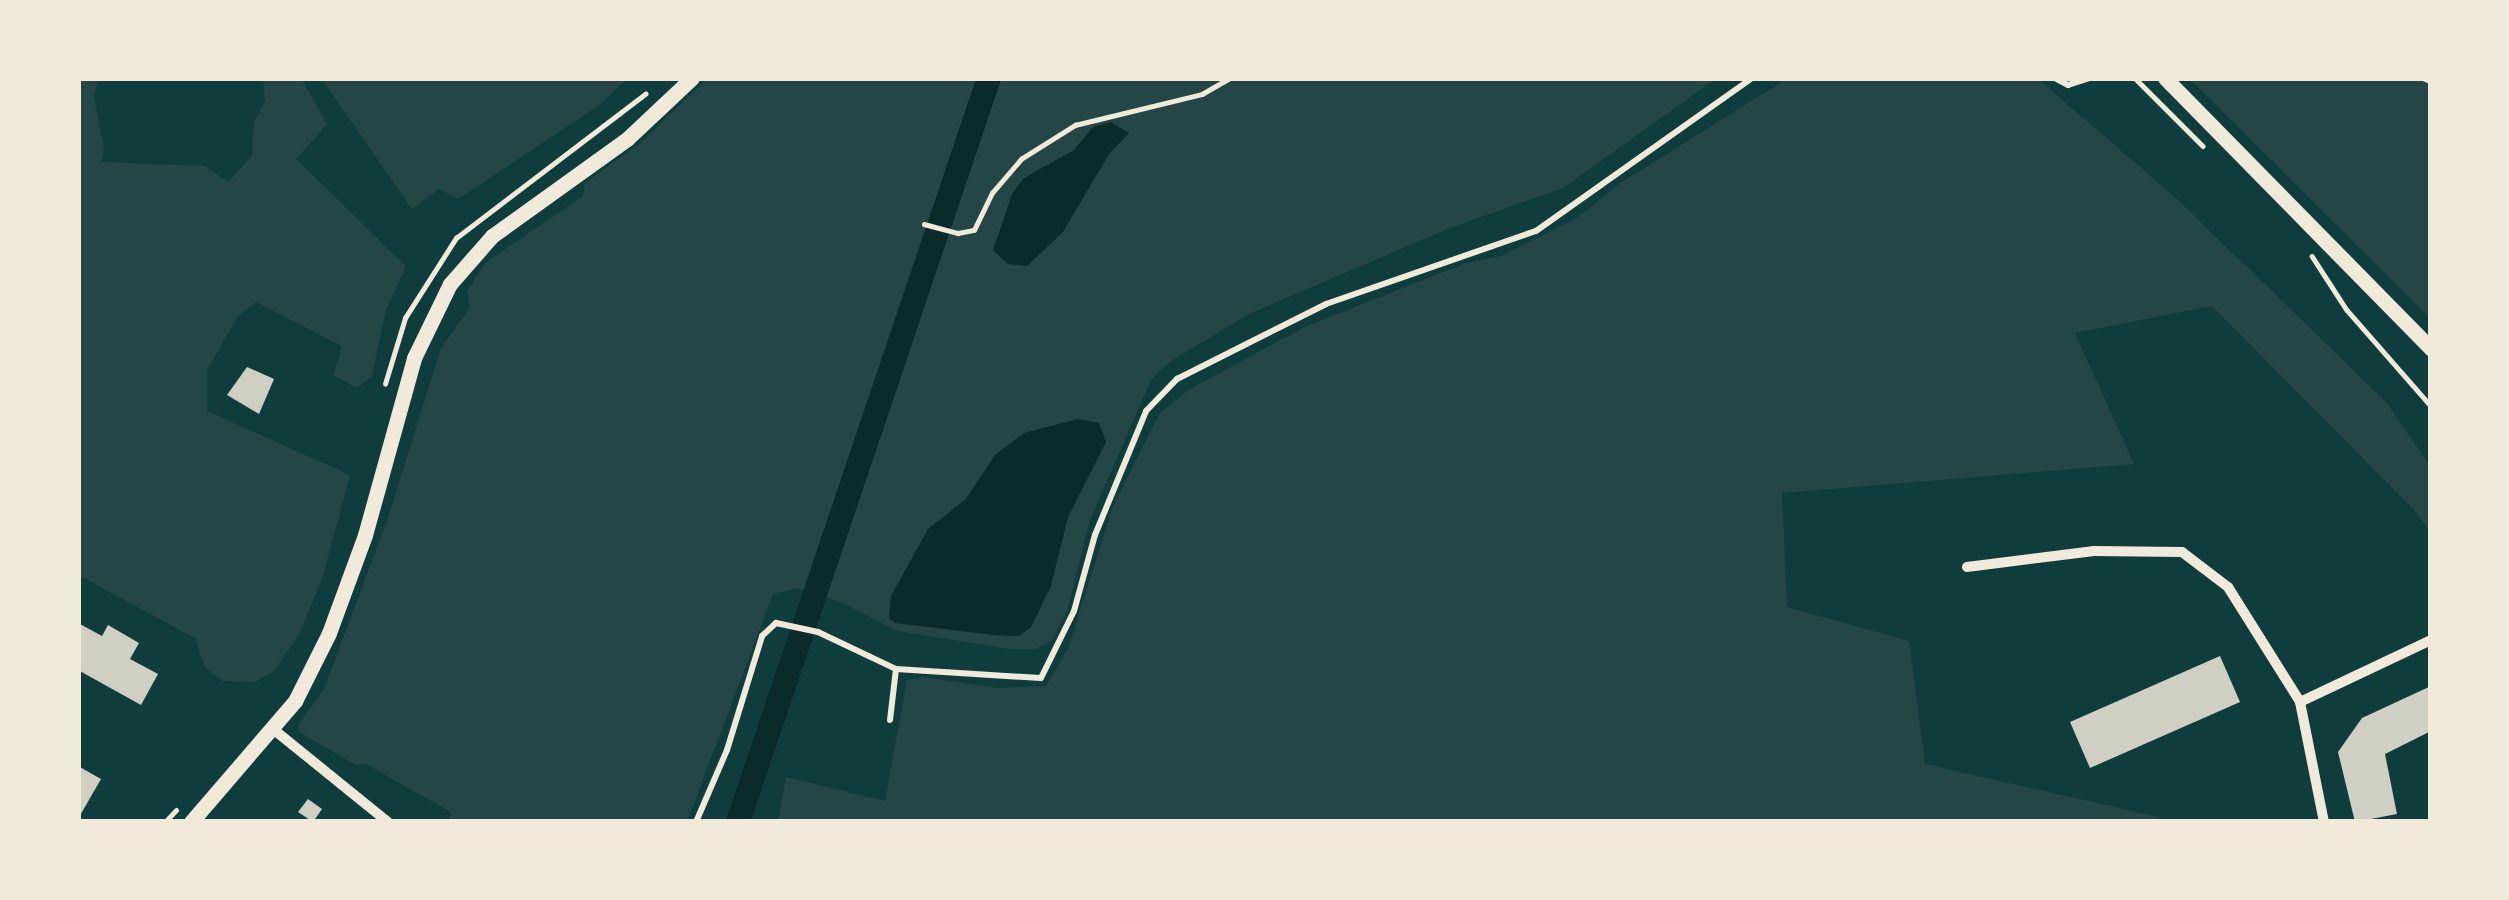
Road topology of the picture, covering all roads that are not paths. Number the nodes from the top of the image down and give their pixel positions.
1 (692, 78) edge
2 (1752, 78) edge
3 (2055, 78) edge
4 (2090, 78) edge
5 (2165, 78) edge
6 (2431, 349) edge
7 (1967, 567) dead end
8 (2431, 640) edge
9 (896, 669) junction
10 (2300, 702) junction
11 (890, 720) dead end
12 (273, 729) junction
13 (191, 822) edge
14 (388, 822) edge
15 (696, 822) edge
16 (2324, 822) edge

1 - 12 main road
2 - 9 lane
3 - 4 lane
5 - 6 main road
7 - 10 street
8 - 10 street
9 - 11 lane
9 - 15 lane
10 - 16 street
12 - 13 main road
12 - 14 street

